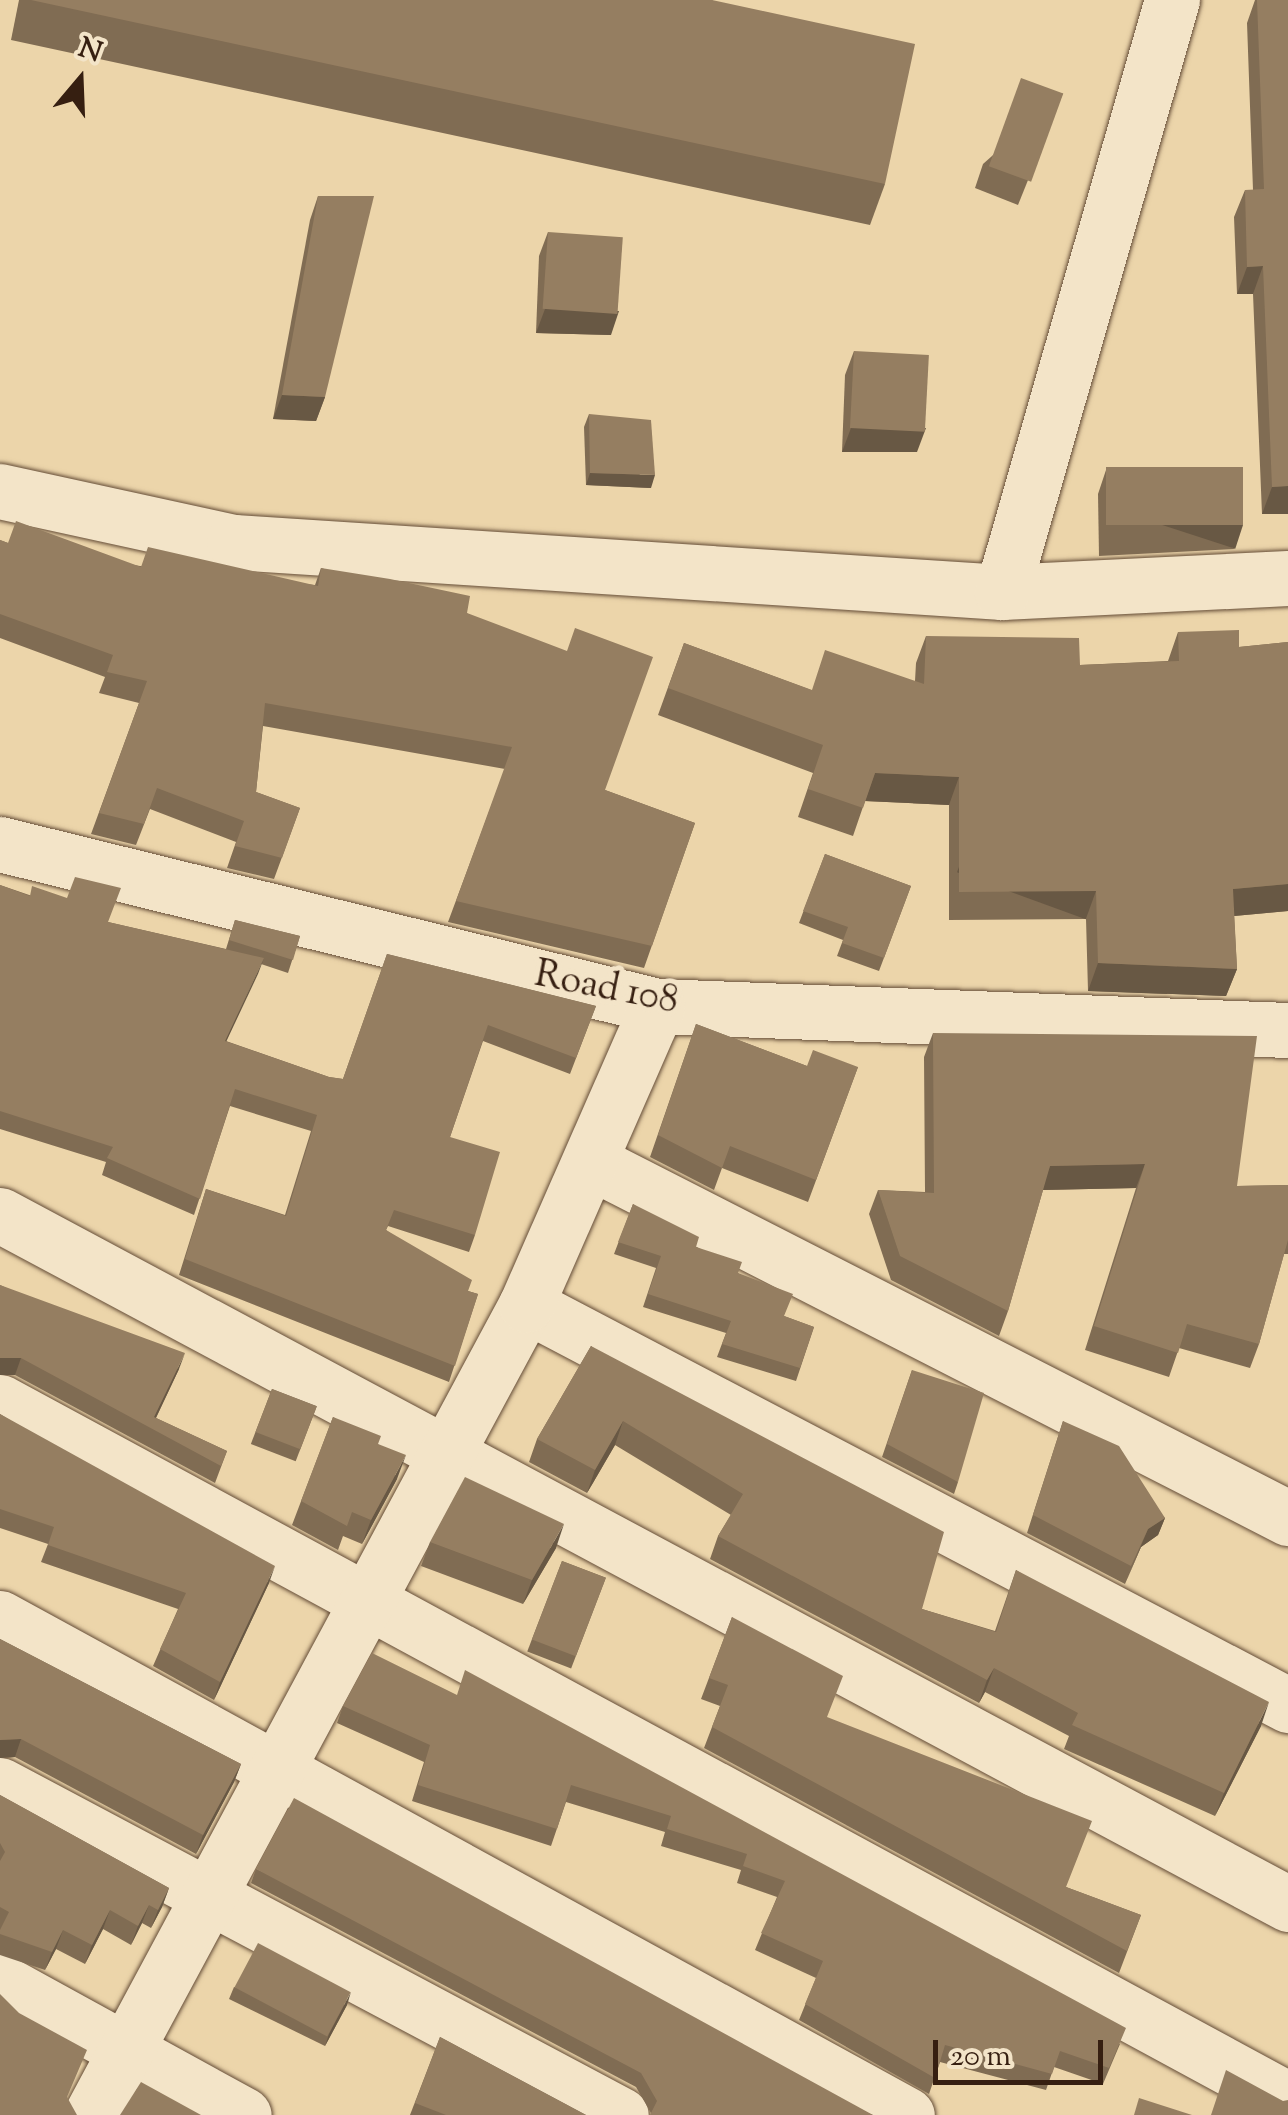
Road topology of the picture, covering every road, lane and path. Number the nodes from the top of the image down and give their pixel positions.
1 (1172, 0) edge
2 (0, 491) edge
3 (1288, 578) edge
4 (1002, 592) junction
5 (0, 844) edge
6 (657, 1006) junction
7 (1288, 1030) edge
8 (591, 1162) junction
9 (0, 1215) edge
10 (526, 1305) junction
11 (0, 1402) edge
12 (447, 1453) junction
13 (1288, 1518) edge
14 (368, 1600) junction
15 (0, 1618) edge
16 (1288, 1704) edge
17 (278, 1768) junction
18 (0, 1785) edge
19 (210, 1894) junction
20 (1288, 1904) edge
21 (0, 1981) edge
22 (126, 2050) junction
23 (1287, 2097) edge
24 (91, 2115) edge
25 (244, 2115) edge
26 (622, 2115) edge
27 (907, 2115) edge
28 (1284, 2115) edge

1 - 4 street
2 - 4 street
3 - 4 street
5 - 6 street, Road 108
6 - 7 street, Road 108
6 - 8 street
8 - 10 street
8 - 13 street
9 - 12 street
10 - 12 street
10 - 16 street
11 - 14 street
12 - 14 street
12 - 20 street
14 - 17 street
14 - 23 street
15 - 17 street
17 - 19 street
17 - 27 street
18 - 19 street
19 - 22 street
19 - 26 street
21 - 22 street
22 - 24 street
22 - 25 street
23 - 28 street

